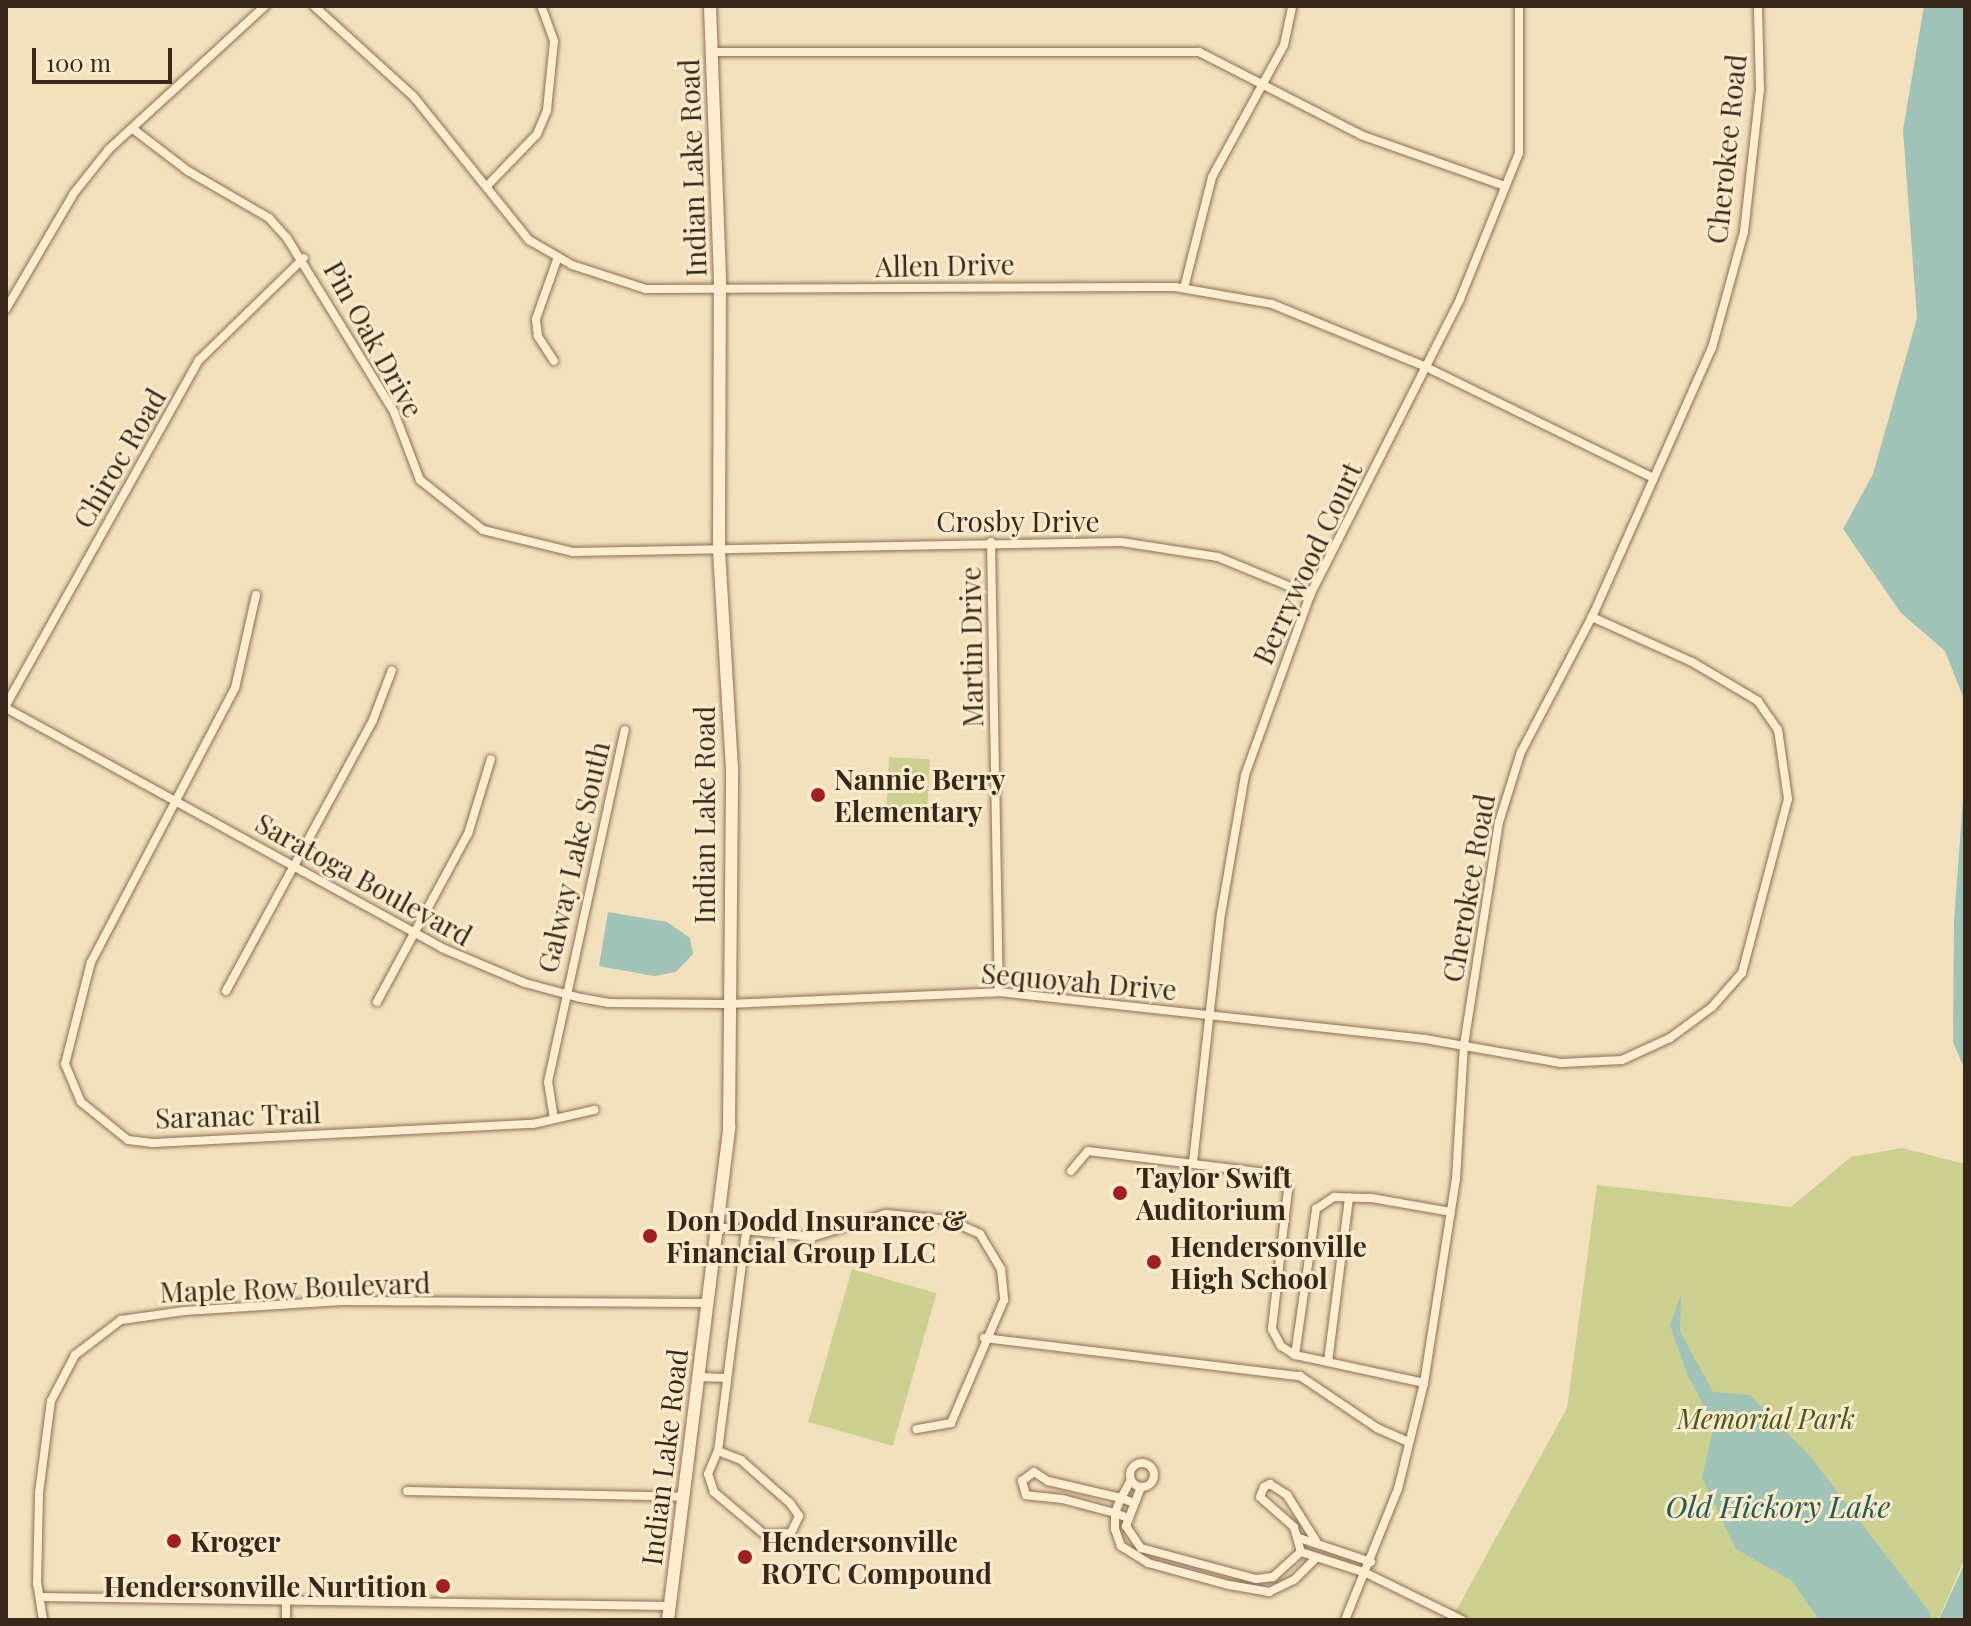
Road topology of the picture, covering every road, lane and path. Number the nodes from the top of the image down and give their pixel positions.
1 (265, 6) edge
2 (314, 6) edge
3 (541, 6) edge
4 (710, 6) edge
5 (1292, 6) edge
6 (1519, 6) edge
7 (1758, 6) edge
8 (711, 52) junction
9 (1264, 82) junction
10 (133, 129) junction
11 (487, 186) junction
12 (1505, 186) junction
13 (558, 257) junction
14 (304, 258) junction
15 (1184, 288) junction
16 (720, 289) junction
17 (6, 309) edge
18 (554, 361) dead end
19 (1426, 367) junction
20 (1652, 477) junction
21 (991, 542) junction
22 (719, 548) junction
23 (256, 595) dead end
24 (1310, 595) junction
25 (1592, 617) junction
26 (392, 670) dead end
27 (6, 706) edge
28 (625, 730) dead end
29 (491, 759) dead end
30 (172, 799) junction
31 (295, 866) junction
32 (415, 933) junction
33 (226, 991) dead end
34 (999, 992) junction
35 (565, 994) junction
36 (377, 1002) dead end
37 (728, 1004) junction
38 (1210, 1016) junction
39 (1464, 1045) junction
40 (594, 1110) dead end
41 (554, 1119) junction
42 (1193, 1162) junction
43 (1071, 1171) dead end
44 (1349, 1197) junction
45 (1451, 1212) junction
46 (715, 1227) junction
47 (746, 1231) junction
48 (707, 1303) junction
49 (984, 1338) junction
50 (1295, 1355) junction
51 (1328, 1362) junction
52 (699, 1377) junction
53 (727, 1378) junction
54 (1424, 1383) junction
55 (917, 1429) dead end
56 (1409, 1442) junction
57 (718, 1451) junction
58 (1131, 1480) junction
59 (1141, 1487) junction
60 (407, 1491) dead end
61 (685, 1497) junction
62 (1121, 1498) junction
63 (1134, 1503) junction
64 (1115, 1513) junction
65 (1128, 1518) junction
66 (1299, 1538) junction
67 (1316, 1541) junction
68 (1301, 1552) junction
69 (1171, 1557) junction
70 (1316, 1558) junction
71 (1371, 1562) junction
72 (1169, 1569) junction
73 (1224, 1571) junction
74 (1366, 1573) junction
75 (1262, 1578) junction
76 (1222, 1583) junction
77 (1264, 1591) junction
78 (40, 1597) junction
79 (286, 1601) junction
80 (670, 1606) junction
81 (43, 1620) edge
82 (286, 1620) edge
83 (668, 1620) edge
84 (1345, 1620) edge
85 (1462, 1620) edge

1 - 10 street
2 - 11 street, Allen Drive
3 - 11 street
4 - 8 street, Indian Lake Road
5 - 9 street
6 - 12 street, Berrywood Court
7 - 20 street, Cherokee Road
8 - 9 street
8 - 16 street, Indian Lake Road
9 - 12 street
9 - 15 street
10 - 14 street, Pin Oak Drive
10 - 17 street
11 - 13 street, Allen Drive
12 - 19 street, Berrywood Court
13 - 16 street, Allen Drive
13 - 18 street
14 - 22 street, Pin Oak Drive
14 - 27 street, Chiroc Road
15 - 16 street, Allen Drive
15 - 19 street, Allen Drive
16 - 22 street, Indian Lake Road
19 - 20 street, Allen Drive
19 - 24 street, Berrywood Court
20 - 25 street, Cherokee Road
21 - 22 street, Crosby Drive
21 - 24 street, Crosby Drive
21 - 34 street, Martin Drive
22 - 37 street, Indian Lake Road
23 - 30 street, Saranac Trail
24 - 38 street, Berrywood Court
25 - 39 street, Cherokee Road
25 - 39 street, Sequoyah Drive
26 - 31 street
27 - 30 street, Saratoga Boulevard
28 - 35 street, Galway Lake South
29 - 32 street
30 - 31 street, Saratoga Boulevard
30 - 41 street, Saranac Trail
31 - 32 street, Saratoga Boulevard
31 - 33 street
32 - 35 street, Saratoga Boulevard
32 - 36 street
34 - 37 street, Sequoyah Drive
34 - 38 street, Sequoyah Drive
35 - 37 street, Saratoga Boulevard
35 - 41 street, Galway Lake South
37 - 46 street, Indian Lake Road
38 - 39 street, Sequoyah Drive
38 - 42 street, Berrywood Court
39 - 45 street, Cherokee Road
40 - 41 street, Saranac Trail
42 - 43 street
42 - 50 street
44 - 45 street
44 - 50 street
44 - 51 street
45 - 54 street, Cherokee Road
46 - 47 street
46 - 48 street, Indian Lake Road
47 - 49 street
47 - 53 street
48 - 52 street, Indian Lake Road
48 - 78 street, Maple Row Boulevard
49 - 55 street
49 - 56 street
50 - 51 street
51 - 54 street
52 - 53 street
52 - 61 street, Indian Lake Road
53 - 57 street
54 - 56 street, Cherokee Road
56 - 71 street, Cherokee Road
57 - 57 street
58 - 59 street
58 - 59 street
58 - 62 street
59 - 63 street
60 - 61 street
61 - 80 street, Indian Lake Road
62 - 63 street
62 - 64 street
62 - 64 street
63 - 65 street
64 - 65 street
64 - 72 street
65 - 69 street
66 - 67 street
66 - 67 street
66 - 68 street
67 - 71 street
68 - 70 street
68 - 75 street
69 - 72 street
69 - 73 street
70 - 74 street
70 - 77 street
71 - 74 street, Cherokee Road
72 - 76 street
73 - 75 street
73 - 76 street
74 - 84 street, Cherokee Road
74 - 85 street
75 - 77 street
76 - 77 street
78 - 79 street
78 - 81 street, Maple Row Boulevard
79 - 80 street
79 - 82 street
80 - 83 street, Indian Lake Road

